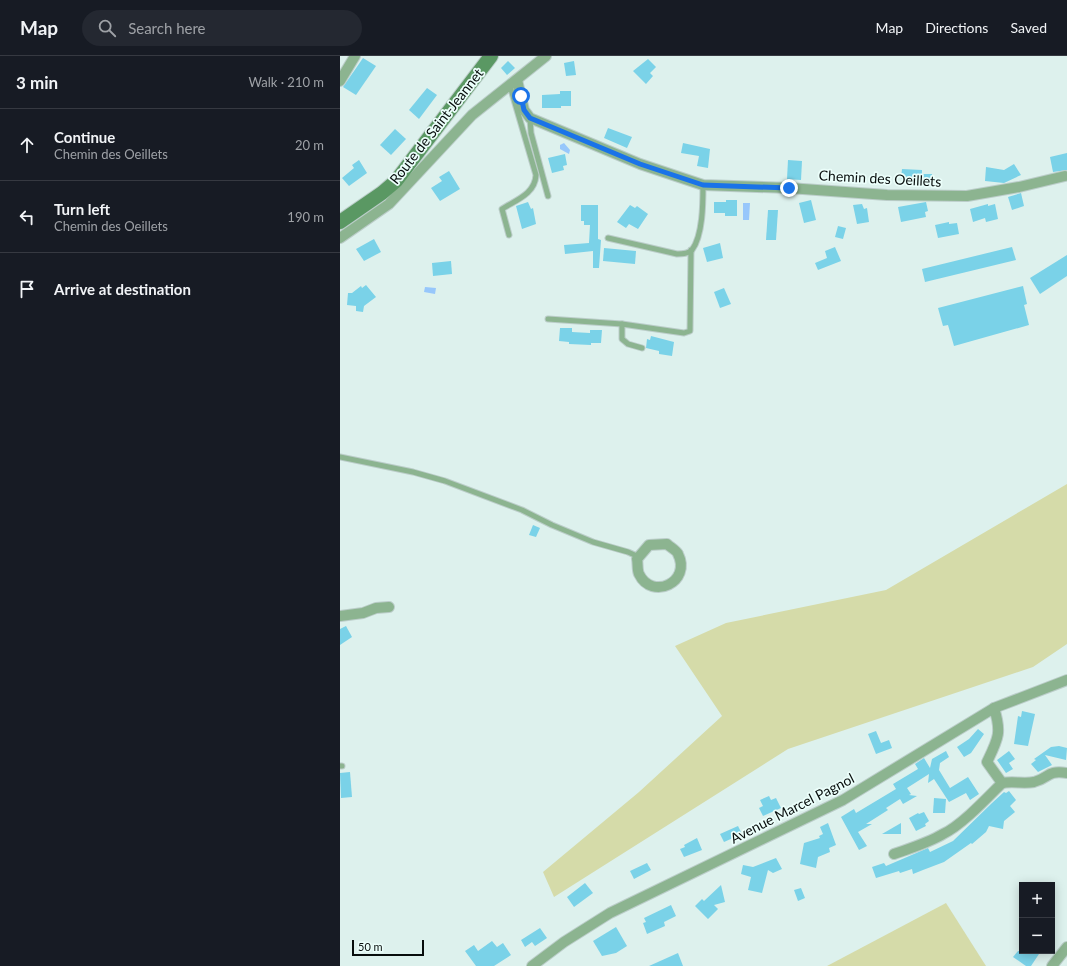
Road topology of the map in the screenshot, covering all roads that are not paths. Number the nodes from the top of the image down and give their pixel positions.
1 (355, 56) edge
2 (491, 56) edge
3 (546, 56) edge
4 (340, 81) edge
5 (514, 83) junction
6 (530, 118) junction
7 (1065, 176) dead end
8 (703, 185) junction
9 (548, 196) dead end
10 (340, 222) edge
11 (509, 235) dead end
12 (340, 238) edge
13 (608, 238) dead end
14 (691, 250) junction
15 (548, 319) dead end
16 (622, 324) junction
17 (642, 348) dead end
18 (340, 457) edge
19 (639, 557) junction
20 (389, 607) dead end
21 (340, 616) edge
22 (1067, 680) edge
23 (994, 708) junction
24 (1067, 773) edge
25 (1002, 783) junction
26 (894, 854) dead end
27 (1067, 947) edge
28 (532, 966) edge
29 (1052, 966) edge

1 - 4 street
2 - 10 main road, Route de Saint-Jeannet
3 - 5 street
5 - 6 street
5 - 11 lane
5 - 12 street
6 - 8 street, Chemin des Oeillets
6 - 9 lane
7 - 8 street, Chemin des Oeillets
8 - 14 lane
13 - 14 lane
14 - 16 lane
15 - 16 lane
16 - 17 lane
18 - 19 lane
19 - 19 street
20 - 21 street
22 - 23 street, Avenue Marcel Pagnol
23 - 25 street
23 - 28 street, Avenue Marcel Pagnol
24 - 25 street
25 - 26 street
27 - 29 street

